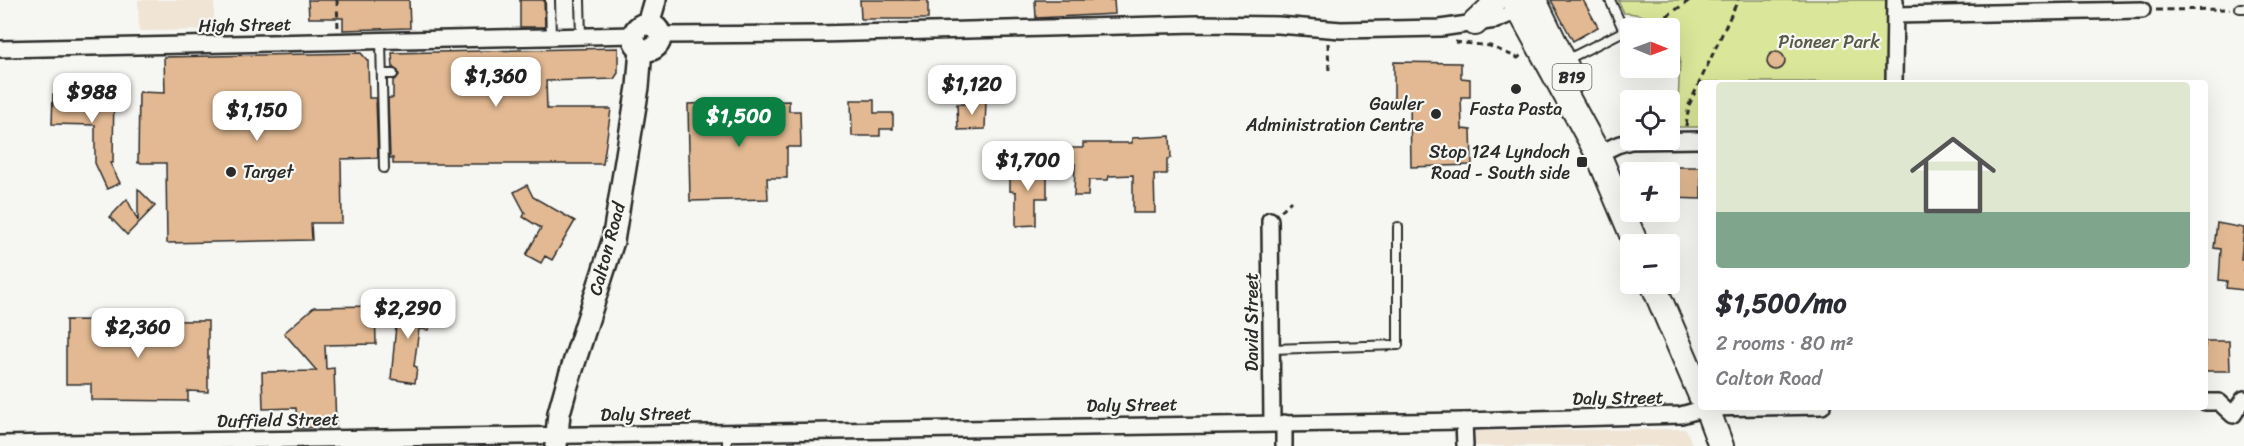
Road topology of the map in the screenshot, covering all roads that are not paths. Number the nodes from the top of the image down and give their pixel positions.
1 (550, 0) edge
2 (580, 0) edge
3 (655, 0) edge
4 (1494, 0) edge
5 (1610, 0) edge
6 (1526, 3) edge
7 (1895, 8) edge
8 (2142, 10) road end
9 (1475, 23) junction
10 (646, 36) junction
11 (551, 37) junction
12 (581, 37) junction
13 (381, 41) junction
14 (0, 49) edge
15 (1565, 60) junction
16 (382, 74) junction
17 (393, 74) dead end
18 (1894, 80) edge
19 (1698, 140) edge
20 (1598, 154) junction
21 (384, 168) dead end
22 (1270, 220) dead end
23 (1398, 227) dead end
24 (1632, 234) edge
25 (1657, 294) edge
26 (1271, 349) junction
27 (1698, 389) edge
28 (2244, 399) edge
29 (2208, 402) edge
30 (1698, 406) edge
31 (1707, 410) edge
32 (2239, 420) edge
33 (1464, 421) junction
34 (1278, 423) junction
35 (727, 439) edge
36 (557, 440) edge
37 (0, 444) edge
38 (1284, 446) edge
39 (1465, 446) edge
40 (1721, 446) edge

1 - 11 lane
2 - 12 lane
3 - 10 main road, Calton Road
4 - 9 main road
5 - 15 lane
6 - 9 street, High Street
6 - 15 main road, B19
6 - 20 main road, B19
7 - 8 street
7 - 18 street
9 - 10 street, High Street
10 - 12 street, High Street
10 - 36 main road, Calton Road
11 - 12 street, High Street
11 - 13 street, High Street
13 - 14 street, High Street
13 - 16 lane
15 - 20 main road, B19
16 - 17 lane
16 - 21 lane
19 - 20 street
20 - 24 main road, B19
22 - 26 street, David Street
23 - 26 lane
25 - 27 main road
26 - 34 street, David Street
28 - 32 street
29 - 32 street
30 - 33 street, Daly Street
31 - 40 main road
33 - 34 street, Daly Street
33 - 39 street
34 - 35 street, Daly Street
34 - 38 street, David Street
35 - 36 street, Daly Street
36 - 37 street, Duffield Street

